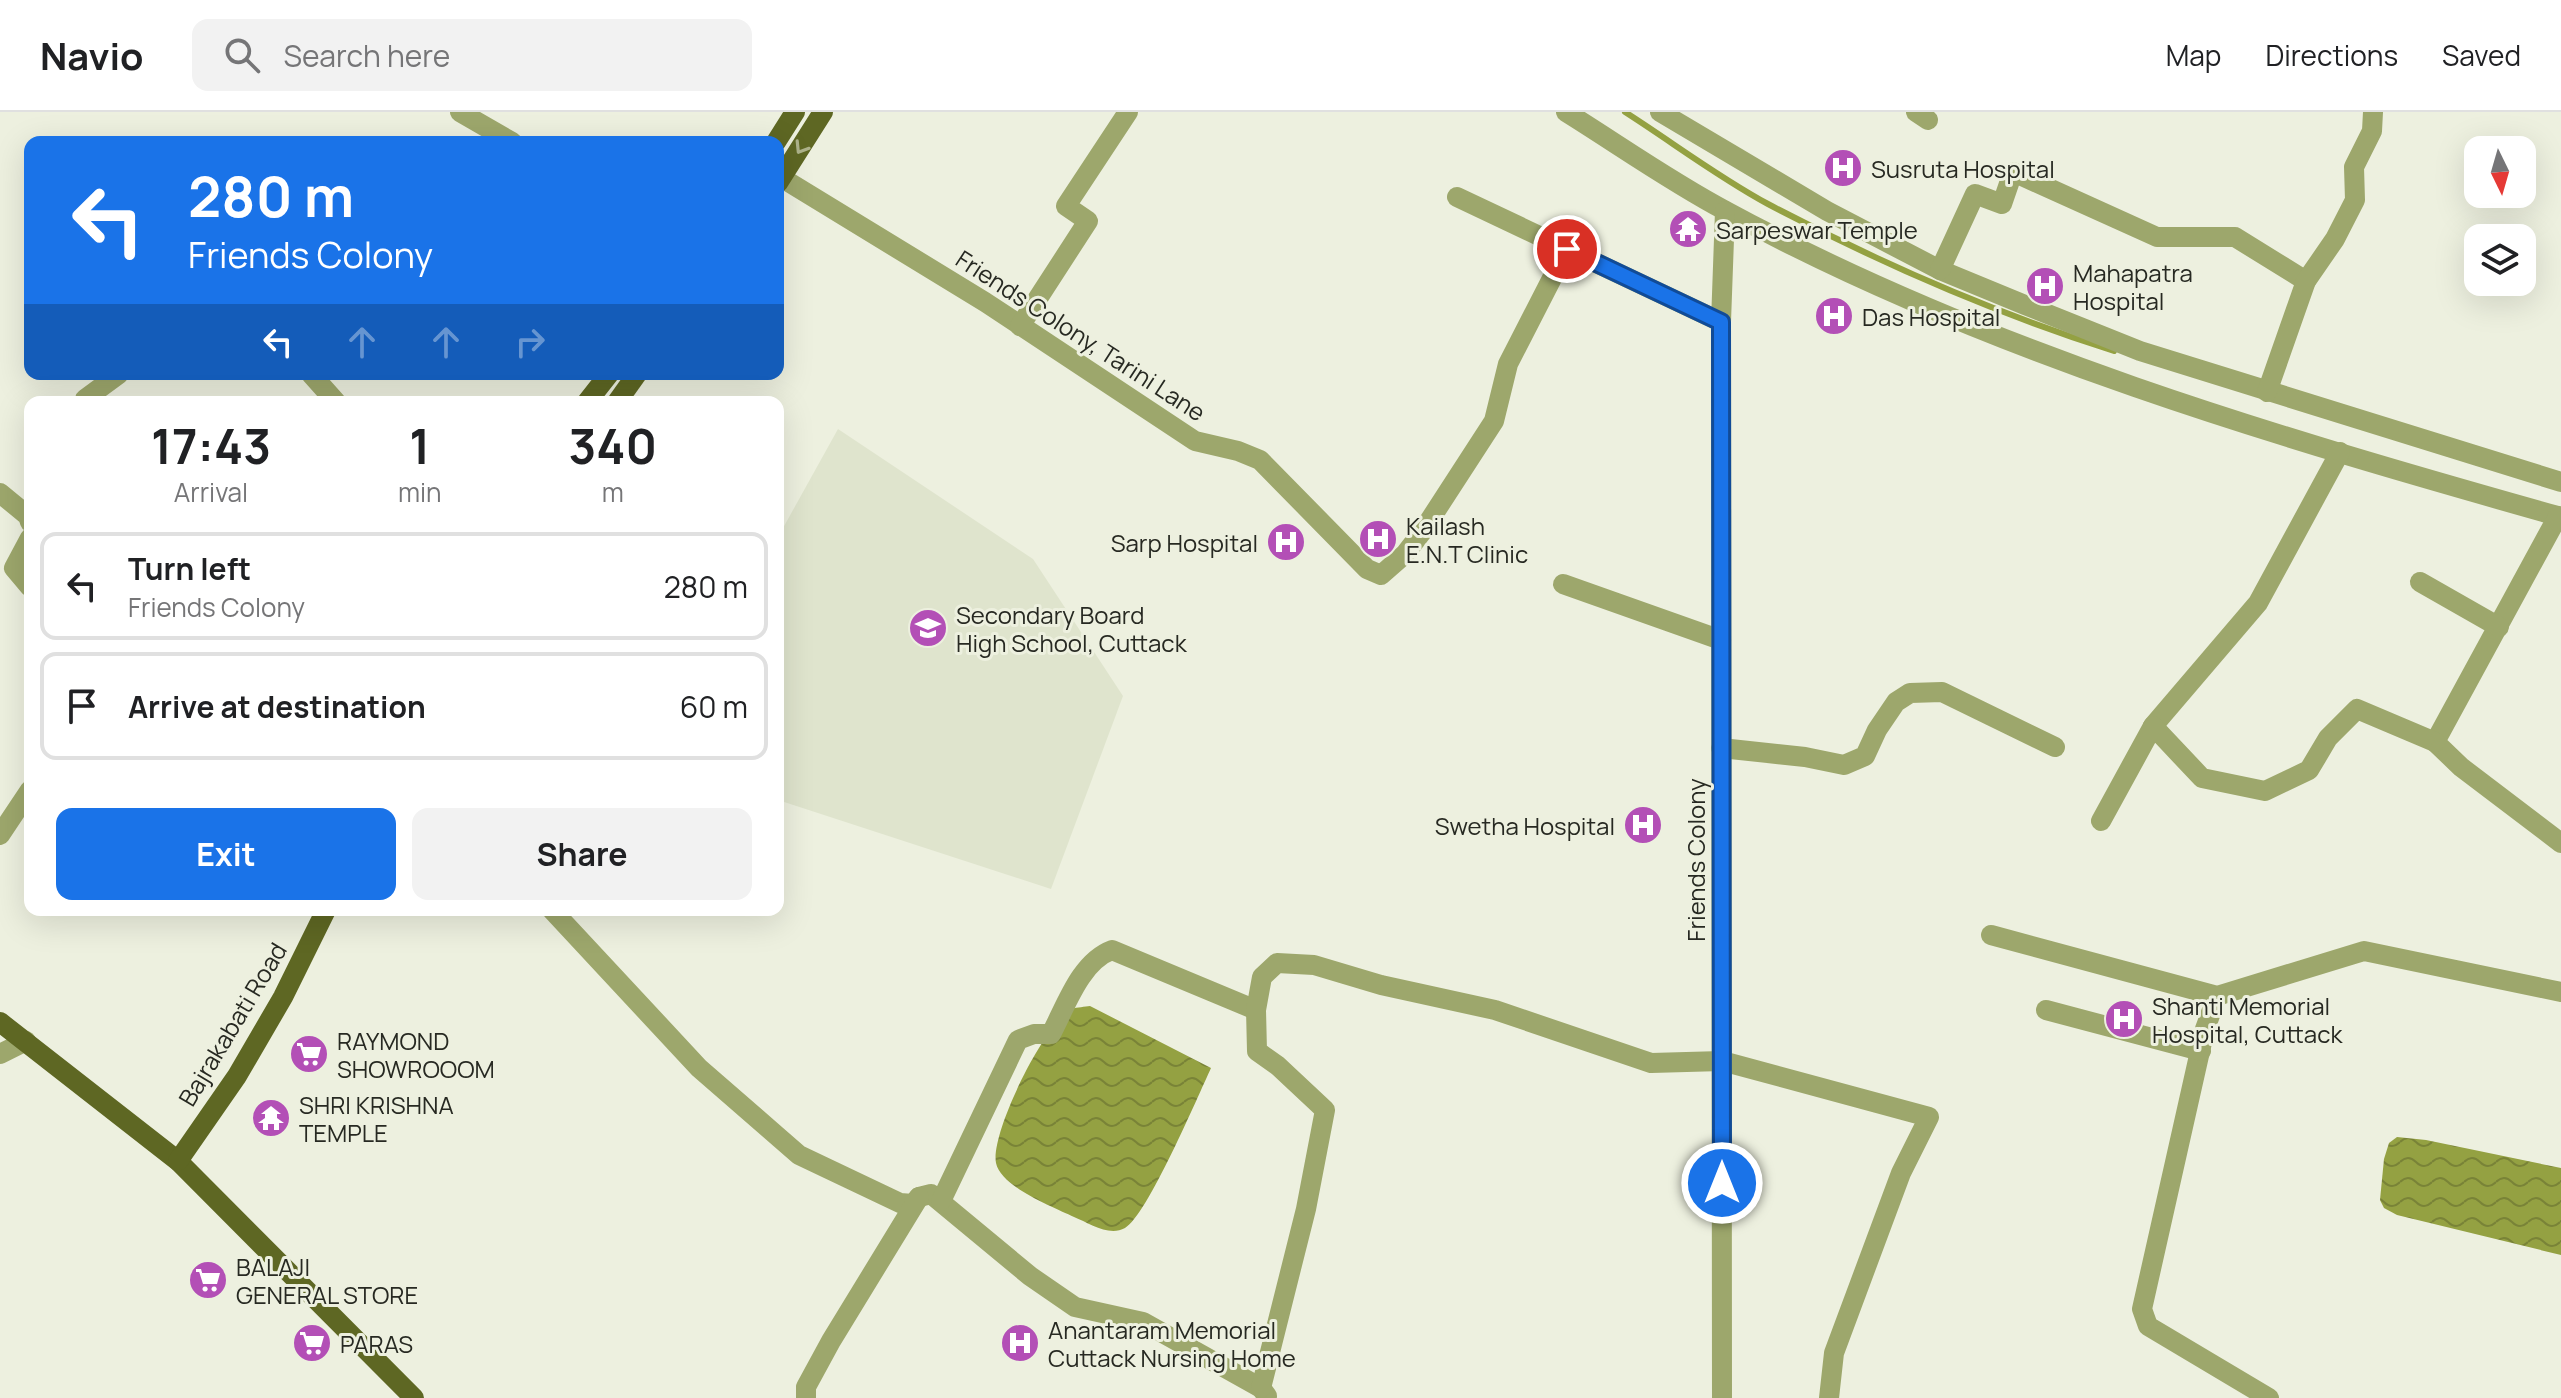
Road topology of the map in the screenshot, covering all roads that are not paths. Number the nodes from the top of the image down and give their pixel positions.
1 (460, 112) edge
2 (823, 112) edge
3 (1128, 112) edge
4 (1566, 112) edge
5 (1660, 112) edge
6 (2373, 112) edge
7 (788, 115) edge
8 (502, 136) edge
9 (779, 136) edge
10 (784, 174) edge
11 (784, 182) edge
12 (1457, 197) dead end
13 (1725, 211) junction
14 (1567, 249) junction
15 (1940, 270) junction
16 (2306, 281) junction
17 (1721, 322) junction
18 (1020, 326) junction
19 (111, 380) edge
20 (316, 380) edge
21 (604, 380) edge
22 (2267, 392) junction
23 (89, 396) edge
24 (331, 396) edge
25 (592, 396) edge
26 (2340, 452) junction
27 (2561, 482) edge
28 (0, 493) edge
29 (24, 513) edge
30 (2560, 516) edge
31 (24, 549) edge
32 (24, 580) edge
33 (2420, 582) dead end
34 (1563, 584) dead end
35 (2499, 627) junction
36 (1721, 640) junction
37 (2153, 726) junction
38 (2435, 742) junction
39 (2055, 747) dead end
40 (1721, 748) junction
41 (24, 799) edge
42 (2101, 821) dead end
43 (0, 835) edge
44 (2561, 843) edge
45 (323, 916) edge
46 (558, 916) edge
47 (1991, 935) dead end
48 (2561, 992) edge
49 (2217, 996) junction
50 (1256, 1010) junction
51 (2046, 1010) dead end
52 (0, 1022) edge
53 (26, 1041) junction
54 (2201, 1051) junction
55 (0, 1054) edge
56 (1722, 1061) junction
57 (178, 1161) junction
58 (919, 1197) junction
59 (941, 1201) junction
60 (1265, 1393) edge
61 (414, 1398) edge
62 (806, 1398) edge
63 (1722, 1398) edge
64 (1829, 1398) edge
65 (2269, 1398) edge

1 - 8 street
2 -> 10 main road
3 - 18 street
4 - 13 street
5 - 15 street
6 - 16 street
7 - 9 main road
11 - 18 street, Friends Colony, Tarini Lane
12 - 14 street
13 - 17 street, Friends Colony
13 - 26 street
14 - 17 street
14 - 18 street, Friends Colony, Tarini Lane
15 - 16 street
15 - 22 street
16 - 22 street
17 - 36 street, Friends Colony
19 - 23 street
20 - 24 street
21 - 25 main road
22 - 27 street
26 - 30 street
26 - 37 street
28 - 29 street
30 - 35 street
31 - 32 street
33 - 35 street
34 - 36 street
35 - 38 street
36 - 40 street, Friends Colony
37 - 38 street
37 - 42 street
38 - 44 street
39 - 40 street
40 - 56 street, Friends Colony
41 - 43 street
45 - 57 main road, Bajrakabati Road
46 - 58 street
47 - 49 street
48 - 49 street
49 - 54 street
50 - 56 street
50 - 59 street
50 - 60 street
51 - 54 street
52 - 53 main road
53 - 55 street
53 - 57 main road
54 - 65 street
56 - 63 street, Friends Colony
56 - 64 street
57 - 61 main road
58 - 59 street
58 - 62 street
59 - 60 street

